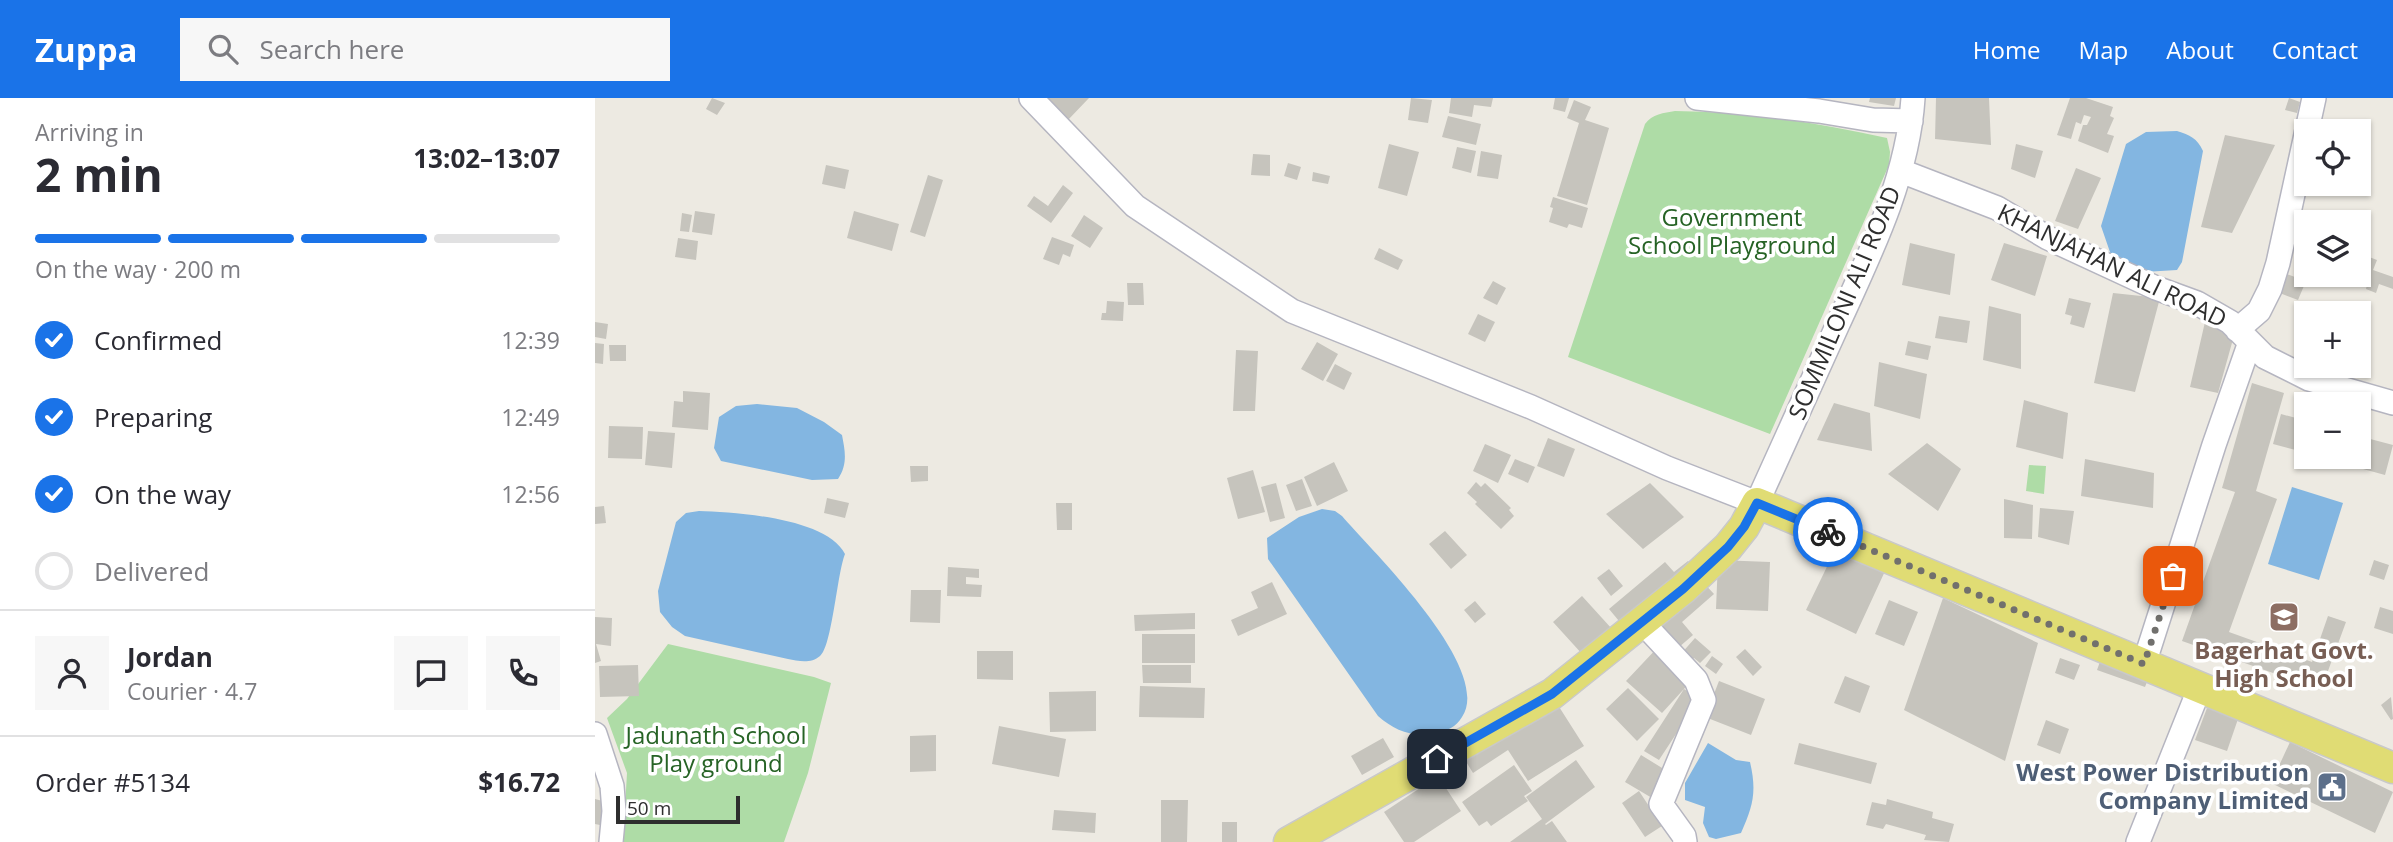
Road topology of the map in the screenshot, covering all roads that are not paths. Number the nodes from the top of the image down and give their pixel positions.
1 (1031, 98) edge
2 (1697, 98) edge
3 (1913, 98) edge
4 (2314, 98) edge
5 (1912, 121) junction
6 (1901, 172) junction
7 (2244, 336) junction
8 (2393, 403) edge
9 (1757, 503) junction
10 (1642, 622) junction
11 (2144, 664) junction
12 (2200, 687) junction
13 (595, 734) edge
14 (2393, 768) edge
15 (611, 842) edge
16 (1289, 842) edge
17 (1685, 842) edge
18 (2138, 842) edge

1 - 9 street
2 - 5 street
3 - 5 street, SOMMILONI ALI ROAD
4 - 7 street
5 - 6 street, SOMMILONI ALI ROAD
6 - 7 street, KHANJAHAN ALI ROAD
6 - 9 street, SOMMILONI ALI ROAD
7 - 8 street, KHANJAHAN ALI ROAD
7 - 11 street
9 - 10 main road
9 - 11 main road
10 - 16 main road
10 - 17 street
11 - 12 main road
12 - 14 main road
12 - 18 street
13 - 15 street

